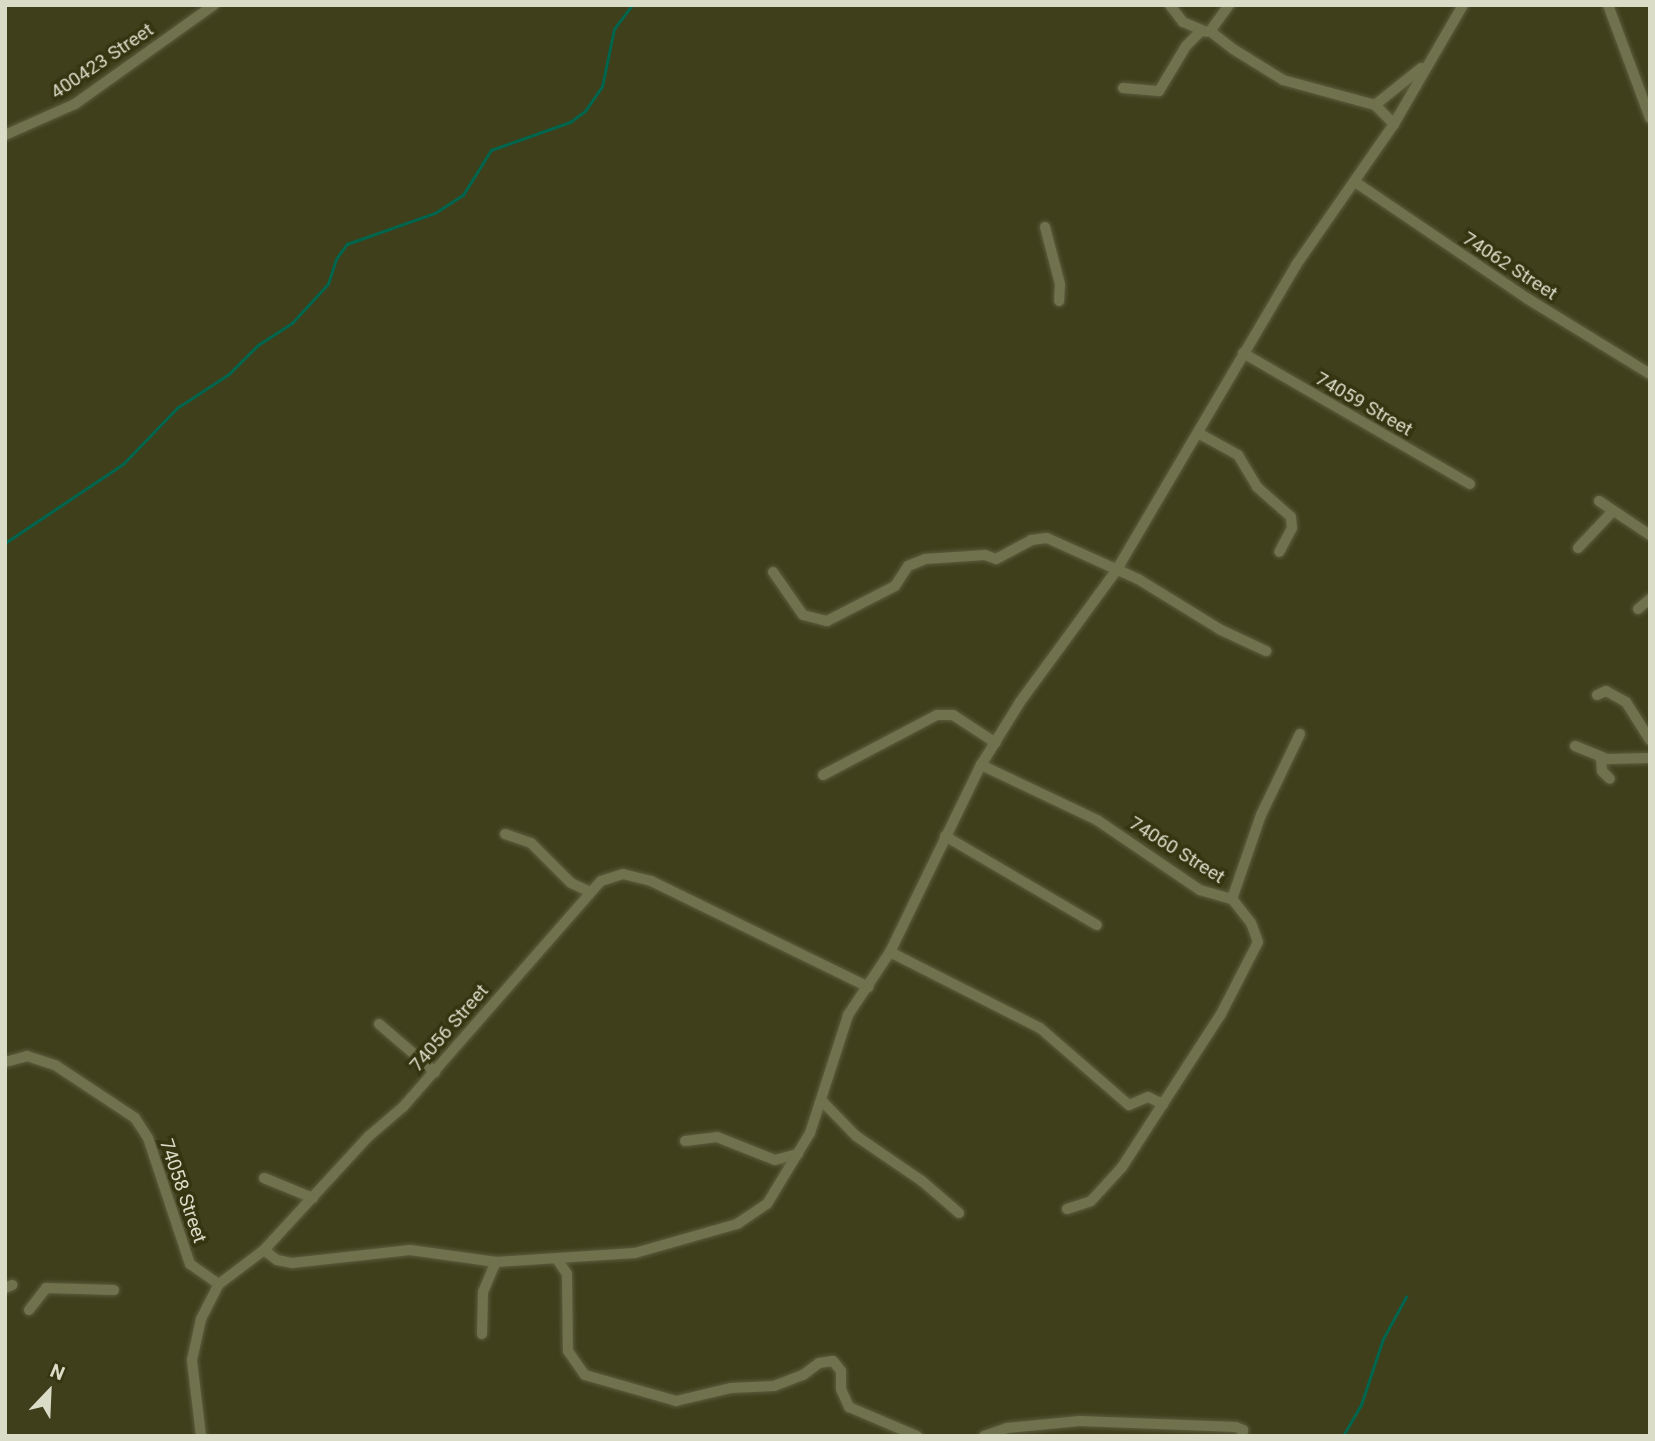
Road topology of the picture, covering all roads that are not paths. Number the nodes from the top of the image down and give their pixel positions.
1 (214, 5) edge
2 (1170, 5) edge
3 (1228, 5) edge
4 (1463, 5) edge
5 (1608, 5) edge
6 (1206, 31) junction
7 (1425, 65) junction
8 (1122, 88) dead end
9 (1375, 105) junction
10 (1650, 118) edge
11 (1394, 124) junction
12 (5, 135) edge
13 (1355, 182) junction
14 (1045, 227) dead end
15 (1059, 301) dead end
16 (1243, 353) junction
17 (1650, 374) edge
18 (1198, 433) junction
19 (1470, 484) dead end
20 (1599, 501) dead end
21 (1613, 511) junction
22 (1650, 535) edge
23 (1578, 548) dead end
24 (1279, 552) dead end
25 (1116, 571) junction
26 (773, 572) dead end
27 (1650, 599) edge
28 (1638, 609) dead end
29 (1266, 651) dead end
30 (1600, 692) dead end
31 (1300, 734) dead end
32 (1650, 740) edge
33 (996, 743) junction
34 (1574, 746) dead end
35 (1601, 757) junction
36 (1650, 758) edge
37 (981, 765) junction
38 (823, 775) dead end
39 (1610, 779) dead end
40 (505, 834) dead end
41 (944, 836) junction
42 (588, 891) junction
43 (1232, 899) junction
44 (1097, 925) dead end
45 (890, 952) junction
46 (868, 988) junction
47 (379, 1024) dead end
48 (5, 1062) edge
49 (435, 1072) junction
50 (822, 1101) junction
51 (1163, 1104) junction
52 (685, 1141) dead end
53 (798, 1153) junction
54 (264, 1178) dead end
55 (313, 1198) junction
56 (1067, 1209) dead end
57 (959, 1213) dead end
58 (264, 1250) junction
59 (556, 1258) junction
60 (496, 1262) junction
61 (219, 1284) junction
62 (114, 1290) dead end
63 (29, 1310) dead end
64 (482, 1334) dead end
65 (201, 1436) edge
66 (917, 1436) edge
67 (984, 1436) edge
68 (1242, 1436) edge

1 - 12 street, 400423 Street
2 - 6 street
3 - 6 street
4 - 7 street
5 - 10 street
6 - 8 street
6 - 9 street
7 - 9 street
7 - 11 street
9 - 11 street
11 - 13 street
13 - 16 street
13 - 17 street, 74062 Street
14 - 15 street
16 - 18 street
16 - 19 street, 74059 Street
18 - 24 street
18 - 25 street
20 - 21 street
21 - 22 street
21 - 23 street
25 - 26 street
25 - 29 street
25 - 33 street
27 - 28 street
30 - 32 street
31 - 43 street, 74060 Street
33 - 37 street
33 - 38 street
34 - 35 street
35 - 36 street
35 - 39 street
37 - 41 street
37 - 43 street, 74060 Street
40 - 42 street
41 - 44 street
41 - 45 street
42 - 46 street, 74056 Street
42 - 49 street, 74056 Street
43 - 51 street
45 - 46 street
45 - 51 street
46 - 50 street
47 - 49 street
48 - 61 street, 74058 Street
49 - 55 street, 74056 Street
50 - 53 street
50 - 57 street
51 - 56 street
52 - 53 street
53 - 59 street
54 - 55 street
55 - 58 street, 74056 Street
58 - 60 street
58 - 61 street, 74056 Street
59 - 60 street
59 - 66 street
60 - 64 street
61 - 65 street, 74056 Street
62 - 63 street
67 - 68 street

